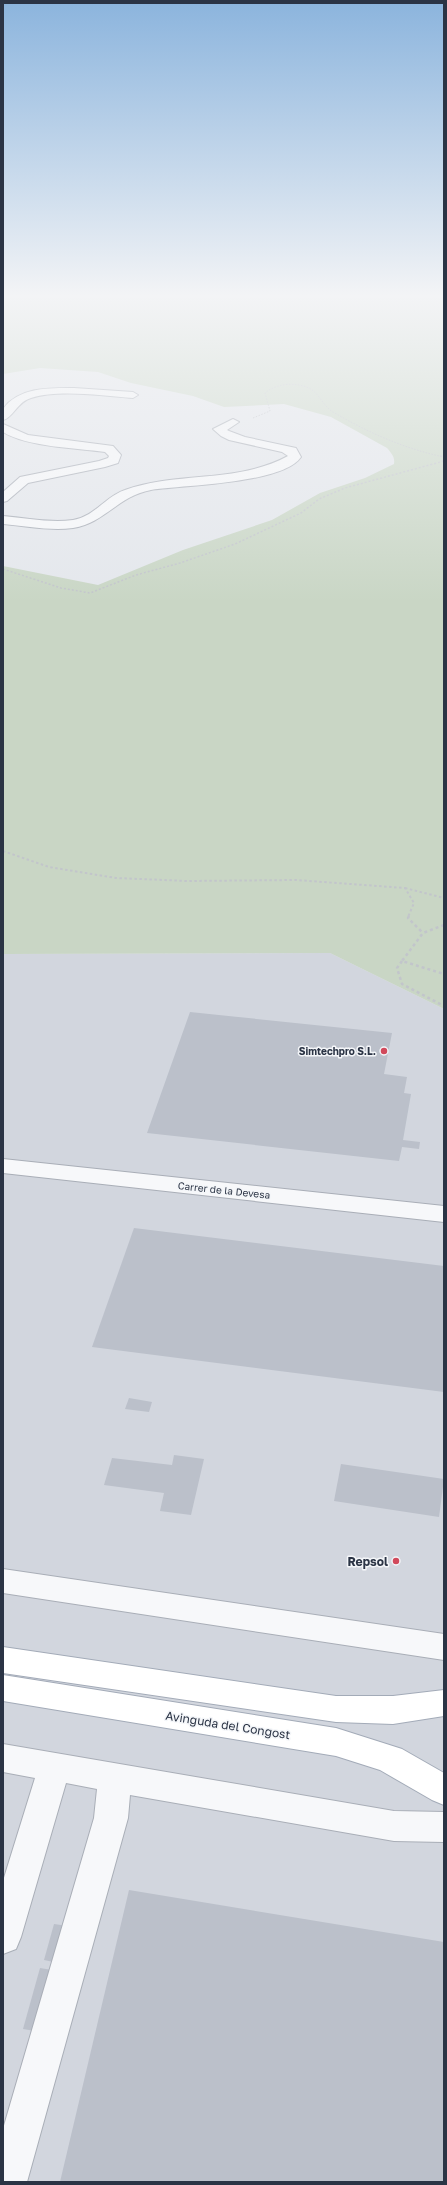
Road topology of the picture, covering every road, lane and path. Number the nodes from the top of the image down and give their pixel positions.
1 (21, 399) edge
2 (267, 399) edge
3 (321, 399) edge
4 (3, 417) edge
5 (233, 422) joint
6 (3, 427) edge
7 (444, 457) edge
8 (444, 461) edge
9 (3, 498) edge
10 (3, 520) edge
11 (3, 569) edge
12 (3, 851) edge
13 (405, 888) junction
14 (444, 898) edge
15 (444, 925) edge
16 (423, 933) junction
17 (402, 961) junction
18 (444, 974) edge
19 (444, 1006) edge
20 (3, 1166) edge
21 (444, 1214) edge
22 (3, 1581) edge
23 (444, 1647) edge
24 (3, 1660) edge
25 (3, 1688) edge
26 (444, 1703) edge
27 (3, 1758) edge
28 (55, 1768) junction
29 (115, 1778) junction
30 (444, 1790) edge
31 (444, 1827) edge
32 (3, 1937) edge
33 (7, 2182) edge

1 - 4 street
2 - 5 path
3 - 7 path
5 - 10 street
6 - 9 street
8 - 11 path
12 - 13 path
13 - 14 path
13 - 16 path
15 - 16 path
16 - 17 path
17 - 18 path
17 - 19 path
20 - 21 street, Carrer de la Devesa
22 - 23 street
24 - 26 main road
25 - 30 main road, Avinguda del Congost
27 - 28 street
28 - 29 street
28 - 32 street
29 - 31 street
29 - 33 street

